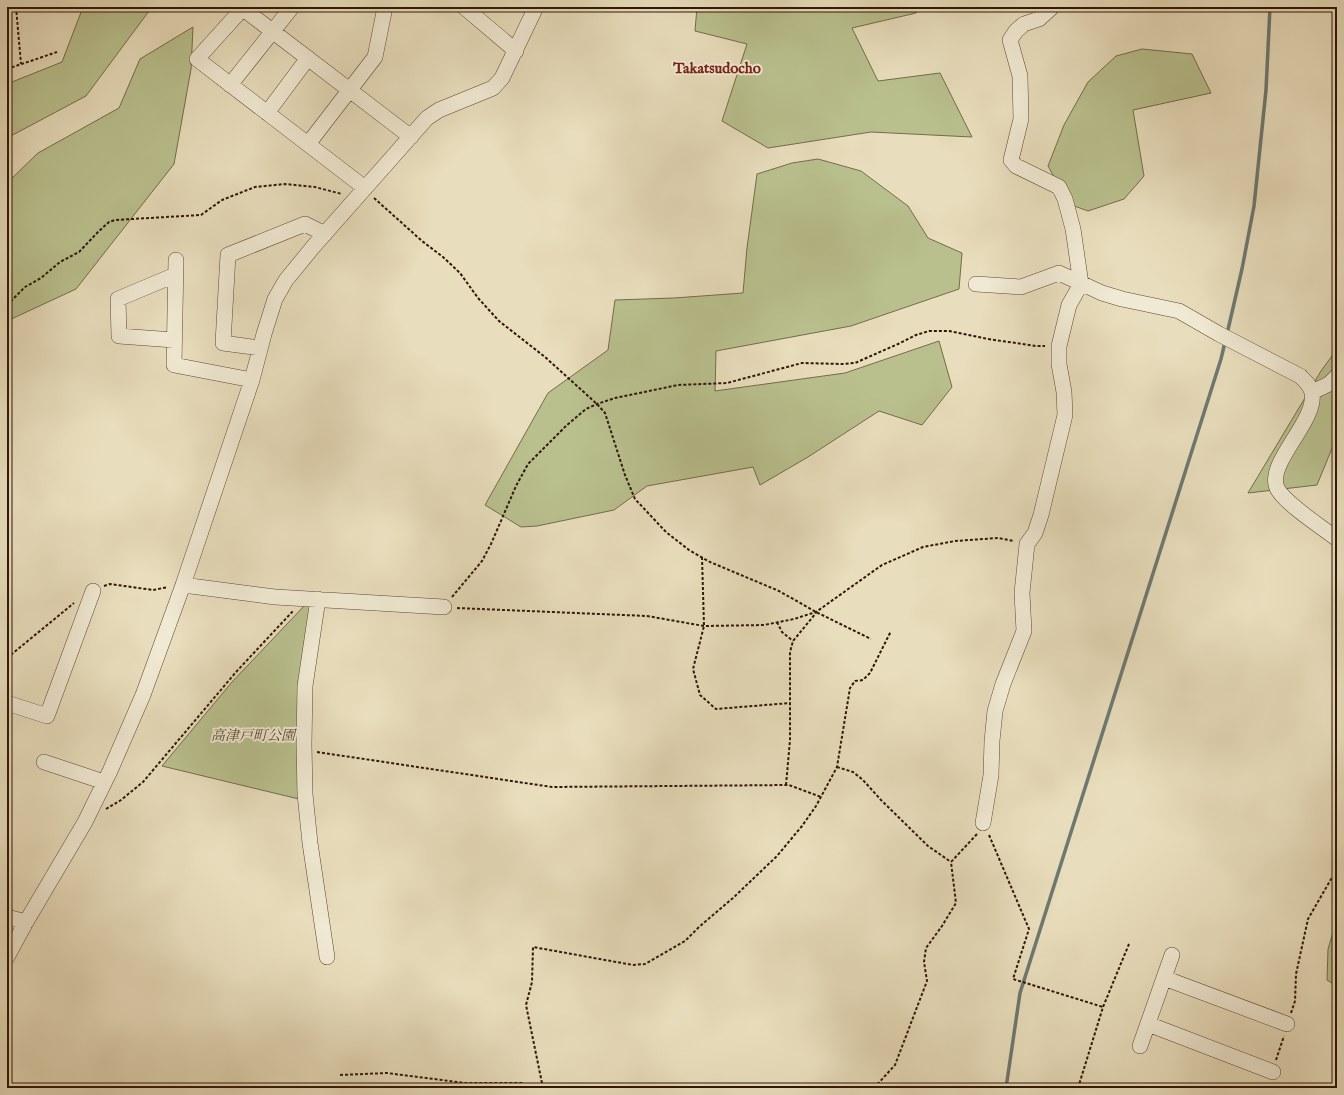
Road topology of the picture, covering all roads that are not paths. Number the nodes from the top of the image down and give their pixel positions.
1 (292, 7) edge
2 (464, 7) edge
3 (536, 7) edge
4 (1052, 7) edge
5 (243, 8) edge
6 (382, 9) edge
7 (272, 32) junction
8 (516, 51) junction
9 (308, 58) junction
10 (230, 85) junction
11 (350, 90) junction
12 (267, 113) junction
13 (411, 137) junction
14 (308, 144) junction
15 (361, 193) junction
16 (325, 234) junction
17 (176, 260) dead end
18 (175, 275) junction
19 (976, 284) dead end
20 (1081, 284) junction
21 (174, 340) junction
22 (260, 348) junction
23 (1337, 376) edge
24 (252, 380) junction
25 (1312, 392) junction
26 (1337, 539) edge
27 (184, 585) junction
28 (93, 591) dead end
29 (311, 599) junction
30 (444, 607) road end
31 (7, 703) edge
32 (44, 762) dead end
33 (104, 782) junction
34 (983, 823) road end
35 (7, 917) edge
36 (26, 922) junction
37 (1172, 955) dead end
38 (7, 957) edge
39 (327, 957) dead end
40 (1164, 978) junction
41 (1148, 1024) junction
42 (1288, 1024) road end
43 (1140, 1046) dead end
44 (1273, 1072) road end

1 - 7 street
2 - 8 street
3 - 8 street
4 - 20 street
5 - 7 street
5 - 10 street
6 - 11 street
7 - 9 street
7 - 10 street
8 - 13 street
9 - 11 street
9 - 12 street
10 - 12 street
11 - 13 street
11 - 14 street
12 - 14 street
13 - 15 street
14 - 15 street
15 - 16 street
16 - 22 street
16 - 22 street
17 - 18 street
18 - 21 street
18 - 21 street
19 - 20 street
20 - 25 street
20 - 34 street
21 - 24 street
22 - 24 street
23 - 25 street
24 - 27 street
25 - 26 street
27 - 29 street
27 - 33 street
28 - 31 street
29 - 30 street
29 - 39 street
32 - 33 street
33 - 36 street
35 - 36 street
36 - 38 street
37 - 40 street
40 - 41 street
40 - 42 street
41 - 43 street
41 - 44 street

